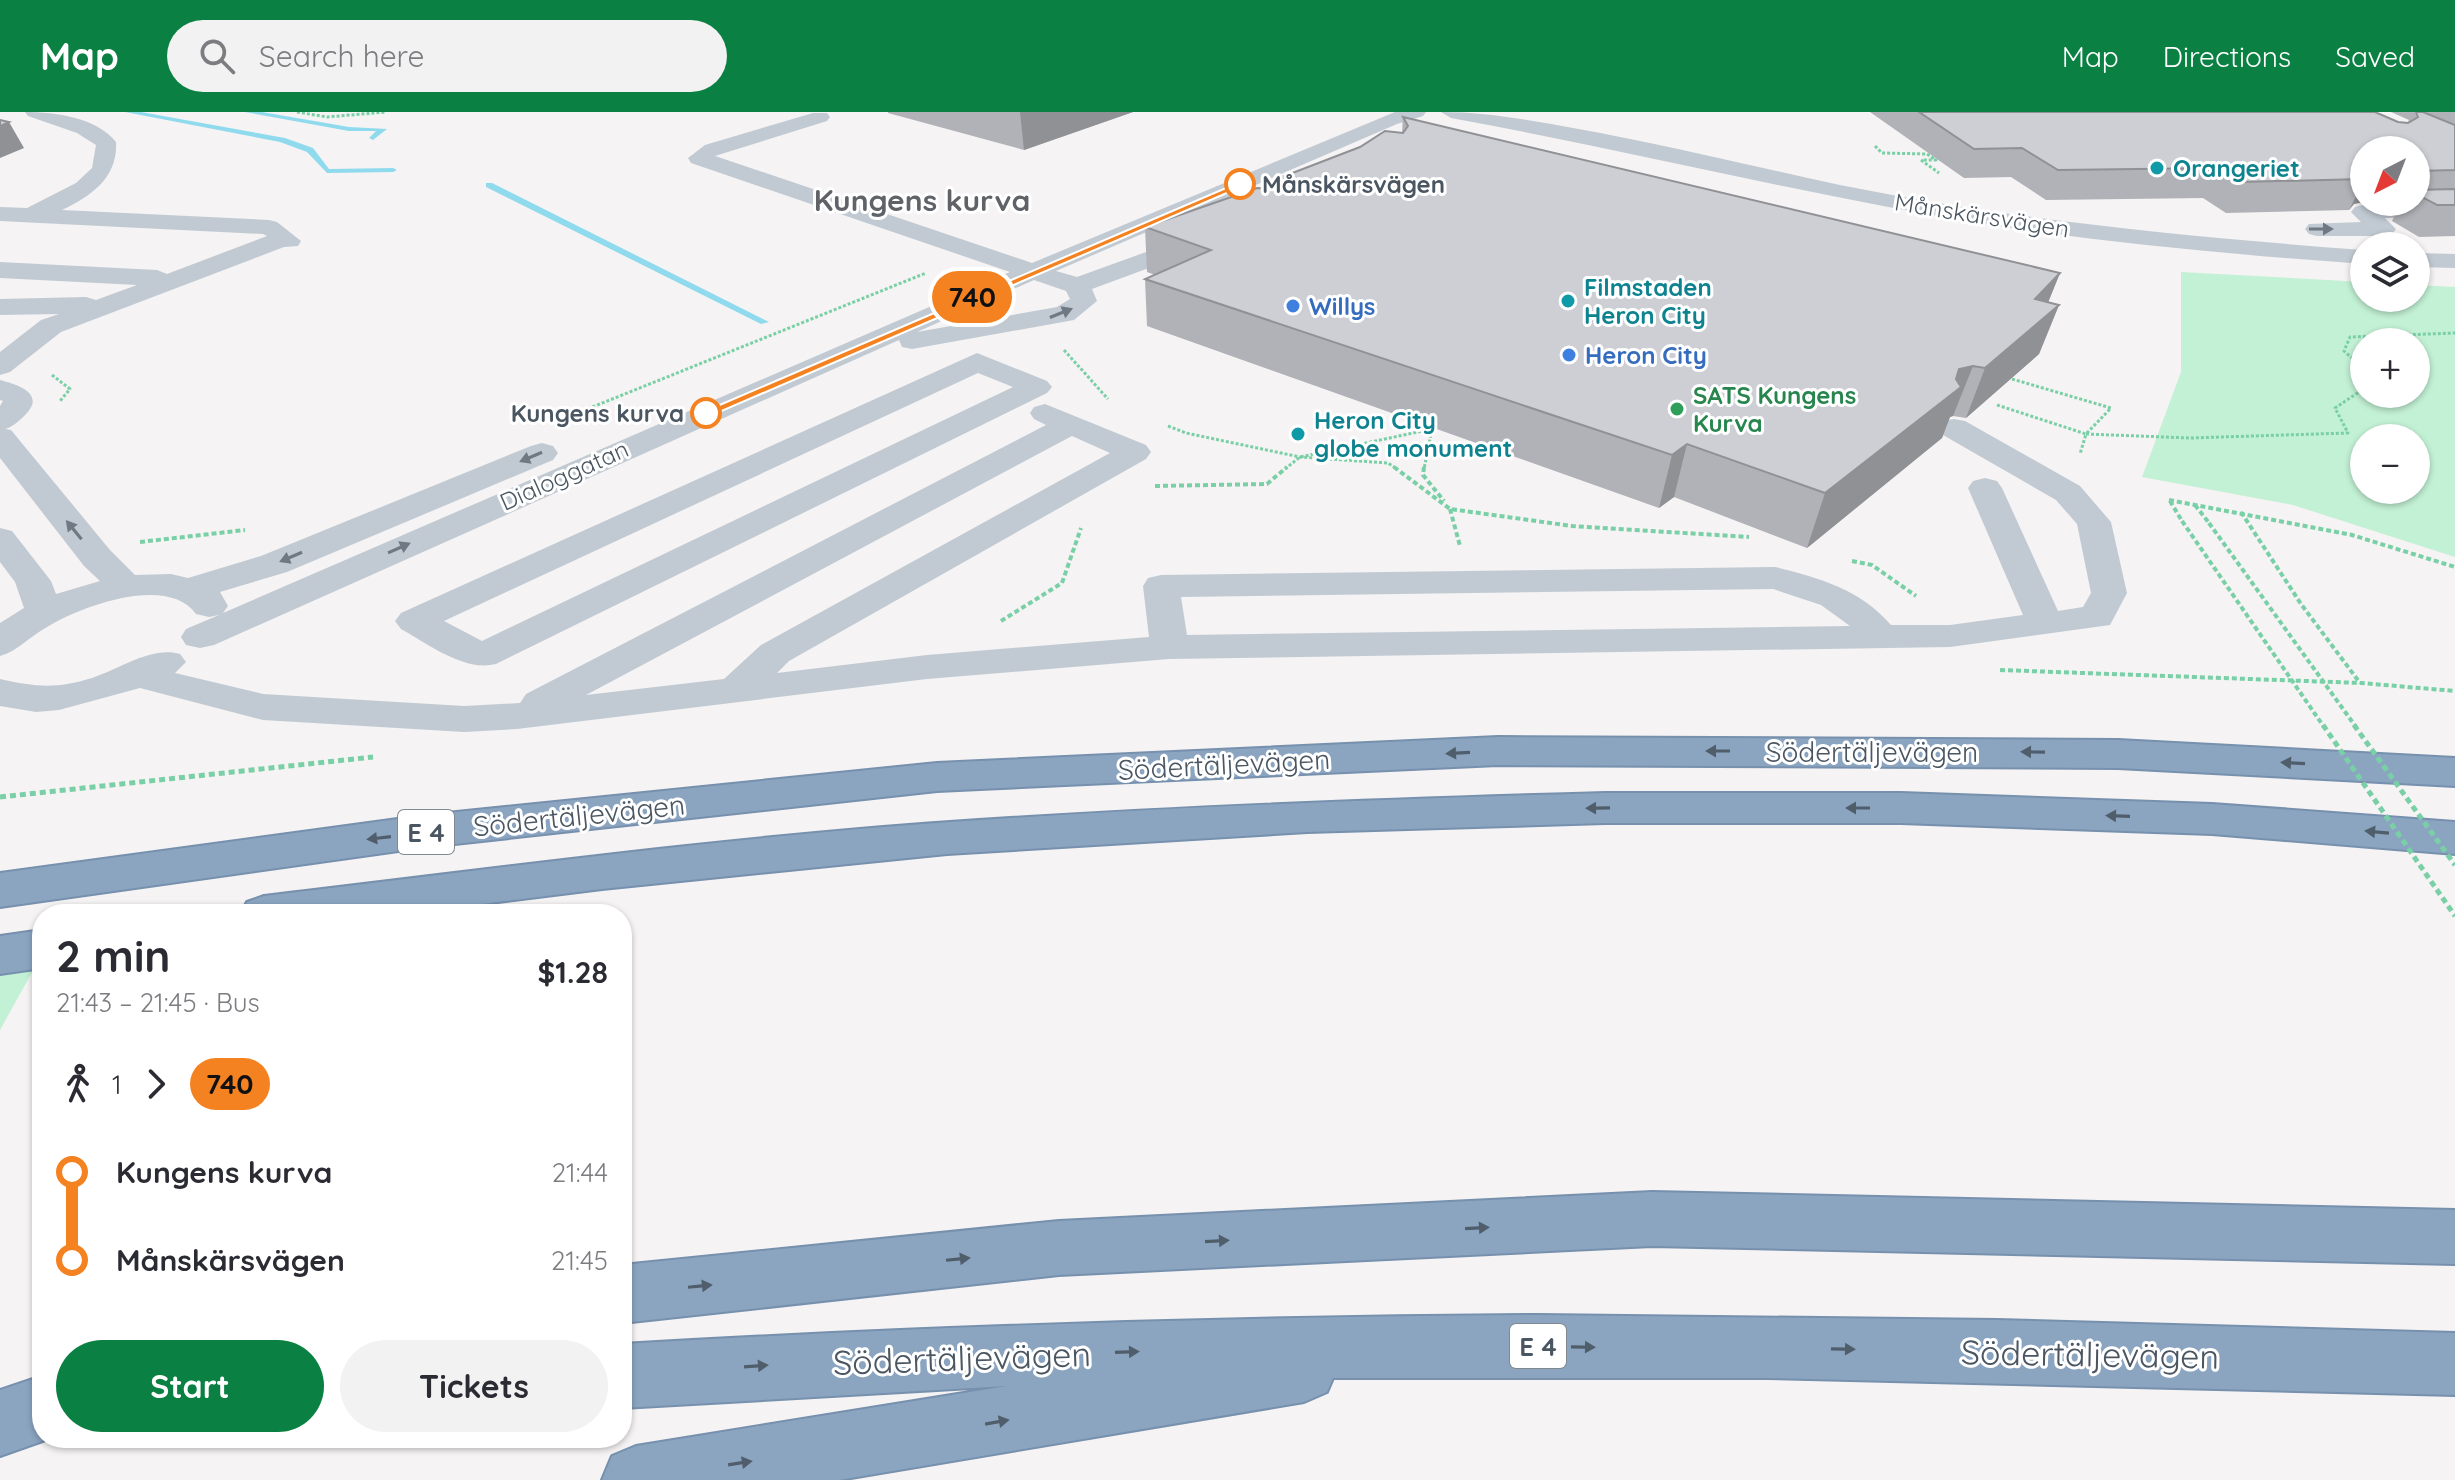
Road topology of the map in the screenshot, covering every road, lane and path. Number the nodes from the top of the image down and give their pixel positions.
1 (36, 112) edge
2 (297, 112) edge
3 (386, 112) edge
4 (1364, 112) edge
5 (1416, 112) edge
6 (1451, 112) edge
7 (1500, 112) edge
8 (820, 117) dead end
9 (12, 120) edge
10 (744, 140) junction
11 (1606, 140) junction
12 (1875, 146) dead end
13 (1328, 147) junction
14 (1648, 149) junction
15 (775, 150) dead end
16 (1366, 158) edge
17 (1921, 160) dead end
18 (1624, 162) dead end
19 (831, 177) dead end
20 (1937, 185) dead end
21 (792, 189) junction
22 (78, 193) junction
23 (107, 195) dead end
24 (209, 200) dead end
25 (30, 204) junction
26 (2455, 209) edge
27 (0, 214) edge
28 (234, 225) junction
29 (0, 229) edge
30 (2384, 229) junction
31 (1227, 230) edge
32 (2455, 239) edge
33 (2350, 256) edge
34 (2430, 260) edge
35 (1005, 261) junction
36 (2455, 261) edge
37 (174, 266) junction
38 (0, 270) edge
39 (1036, 271) junction
40 (964, 277) junction
41 (1077, 286) junction
42 (110, 304) junction
43 (0, 307) edge
44 (1045, 319) junction
45 (2455, 333) edge
46 (2430, 334) edge
47 (2350, 337) edge
48 (847, 339) junction
49 (2350, 356) edge
50 (0, 366) edge
51 (51, 375) dead end
52 (2012, 379) edge
53 (0, 389) edge
54 (2350, 398) edge
55 (1014, 399) junction
56 (1111, 402) dead end
57 (55, 409) dead end
58 (629, 417) dead end
59 (0, 421) edge
60 (559, 421) dead end
61 (1161, 423) dead end
62 (1071, 424) junction
63 (1954, 428) edge
64 (0, 437) edge
65 (1300, 457) junction
66 (1151, 486) dead end
67 (1985, 488) dead end
68 (2195, 504) junction
69 (1450, 509) junction
70 (2241, 512) junction
71 (1082, 525) dead end
72 (254, 529) dead end
73 (133, 530) dead end
74 (1755, 537) dead end
75 (0, 538) edge
76 (143, 541) junction
77 (587, 542) junction
78 (97, 558) junction
79 (1843, 558) dead end
80 (2455, 567) edge
81 (645, 576) junction
82 (1469, 582) junction
83 (127, 587) junction
84 (190, 589) junction
85 (1919, 599) dead end
86 (44, 612) junction
87 (708, 613) junction
88 (2045, 623) junction
89 (200, 637) junction
90 (1881, 638) junction
91 (0, 644) edge
92 (1169, 647) junction
93 (775, 653) junction
94 (927, 667) junction
95 (1989, 670) dead end
96 (139, 676) junction
97 (2361, 683) junction
98 (739, 687) junction
99 (2455, 691) edge
100 (2, 694) edge
101 (517, 716) junction
102 (384, 755) dead end
103 (2455, 772) edge
104 (0, 797) edge
105 (2455, 838) edge
106 (2455, 865) edge
107 (0, 867) edge
108 (146, 868) junction
109 (0, 890) edge
110 (344, 904) edge
111 (2455, 916) edge
112 (32, 950) edge
113 (0, 955) edge
114 (2455, 1237) edge
115 (632, 1293) edge
116 (1449, 1345) junction
117 (2455, 1364) edge
118 (632, 1375) edge
119 (32, 1412) edge
120 (0, 1423) edge
121 (32, 1438) edge
122 (0, 1443) edge
123 (636, 1480) edge

1 - 9 street
1 - 22 street
2 - 3 path
4 - 35 street, Dialoggatan
5 - 13 street, Dialoggatan
6 - 11 street, Månskärsvägen
7 - 11 street, Månskärsvägen
8 - 10 street
10 - 15 street
10 - 21 street
11 - 14 street, Månskärsvägen
12 - 17 path
13 - 16 street
13 - 39 street, Dialoggatan
14 - 18 street
14 - 33 street, Månskärsvägen
19 - 21 street
20 -> 30 street
21 - 35 street
22 - 23 street
22 - 25 street
24 - 28 street
25 - 27 street
25 - 28 street
25 - 29 street
26 - 30 street
28 - 37 street
30 - 32 street
31 - 41 street
34 - 36 street
35 - 39 street
35 - 40 street, Dialoggatan
37 - 38 street
37 - 42 street
39 - 41 street
39 - 48 street, Dialoggatan
40 - 48 street, Dialoggatan
40 - 60 path
44 -> 41 street
42 - 43 street
42 - 50 street
44 - 48 street
44 - 56 path
45 - 46 path
47 - 49 path
89 -> 48 street, Dialoggatan
51 - 57 path
52 - 54 path
53 - 59 street
55 - 62 street
55 - 77 street
55 - 81 street
58 -> 84 street, Dialoggatan
61 - 65 path
62 - 87 street
62 - 93 street
63 - 88 street
78 -> 64 street
65 - 66 path
65 - 69 path
65 - 69 path
67 - 88 street
68 - 70 path
68 - 106 path, bridge
68 - 111 path, bridge
69 - 74 path
69 - 82 path
70 - 80 path
70 - 97 path
71 - 94 path
72 - 76 path
73 - 76 path
75 - 86 street
76 - 78 path
77 - 81 street
77 - 81 street
78 - 83 street
79 - 85 path
81 - 87 street
82 - 90 street
82 - 92 street
83 - 84 street
83 - 86 street
84 - 89 street
86 - 91 street
87 - 93 street
87 - 101 street
88 - 90 street
89 - 96 street, Dialoggatan
90 - 92 street
92 - 94 street
93 - 98 street
94 - 98 street
95 - 97 path
96 - 100 street, Dialoggatan
96 - 101 street
97 - 99 path
98 - 101 street
102 - 104 path
103 -> 108 highway, Södertäljevägen / E 4
105 -> 110 highway
107 - 108 highway
108 - 109 highway, Södertäljevägen / E 4
112 - 113 highway
115 -> 114 highway
116 -> 117 highway, Södertäljevägen / E 4
118 -> 116 highway, Södertäljevägen / E 4
123 -> 116 highway
119 - 120 highway
121 - 122 highway

